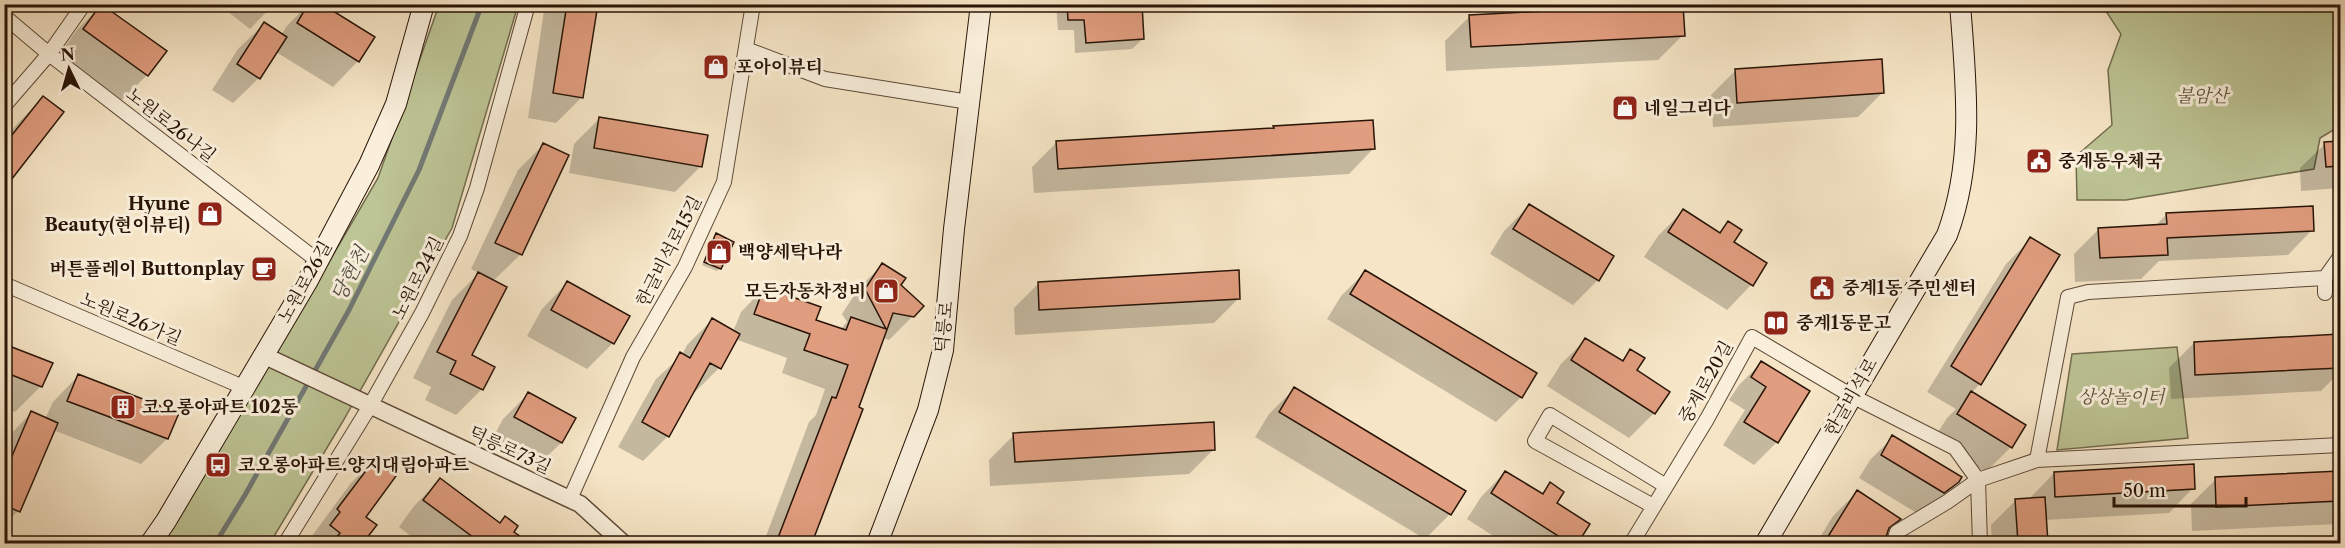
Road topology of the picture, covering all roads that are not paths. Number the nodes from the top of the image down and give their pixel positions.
1 (84, 4) edge
2 (424, 4) edge
3 (528, 4) edge
4 (753, 4) edge
5 (981, 4) edge
6 (1960, 4) edge
7 (4, 16) edge
8 (746, 49) junction
9 (49, 54) junction
10 (969, 102) junction
11 (4, 106) edge
12 (2340, 257) edge
13 (318, 261) junction
14 (2325, 278) junction
15 (4, 284) edge
16 (2325, 293) dead end
17 (263, 355) junction
18 (243, 387) junction
19 (1852, 396) junction
20 (370, 406) junction
21 (2340, 445) edge
22 (2037, 460) junction
23 (1978, 480) junction
24 (1666, 486) junction
25 (570, 500) junction
26 (1653, 506) junction
27 (150, 543) edge
28 (285, 543) edge
29 (624, 543) edge
30 (877, 543) edge
31 (1631, 543) edge
32 (1765, 543) edge
33 (1893, 543) edge
34 (1980, 543) edge

1 - 9 street
2 - 13 main road, 노원로26길
3 - 20 street, 노원로24길
4 - 8 street, 한글비석로15길
5 - 10 main road, 덕릉로
6 - 19 main road, 한글비석로
7 - 9 street, 노원로26나길
8 - 10 street
8 - 25 street, 한글비석로15길
9 - 11 street
9 - 13 street, 노원로26나길
10 - 30 main road, 덕릉로
12 - 14 street
13 - 17 main road, 노원로26길
14 - 16 street
14 - 22 street
15 - 18 street, 노원로26가길
17 - 18 main road, 노원로26길
17 - 20 street, 덕릉로73길
18 - 27 main road, 노원로26길
19 - 23 street
19 - 24 street, 중계로20길
19 - 32 main road, 한글비석로
20 - 25 street, 덕릉로73길
20 - 28 street, 노원로24길
21 - 22 street
22 - 23 street
23 - 33 street
23 - 34 street
24 - 26 street, 중계로20길
24 - 26 street
25 - 29 street, 덕릉로73길
26 - 31 street, 중계로20길

